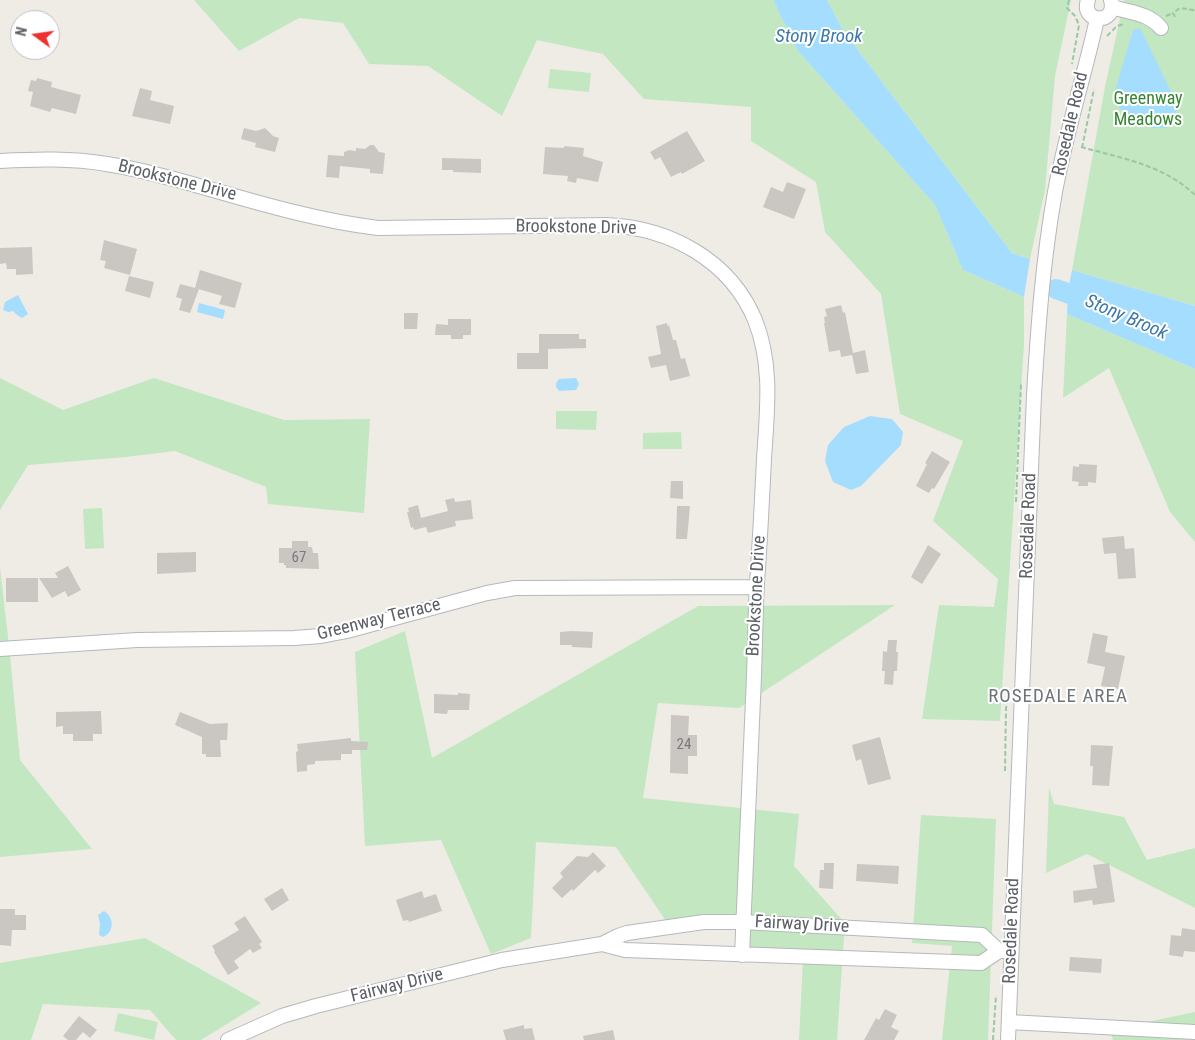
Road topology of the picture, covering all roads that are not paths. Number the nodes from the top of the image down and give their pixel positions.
1 (1084, 1) edge
2 (1112, 4) edge
3 (1097, 19) junction
4 (1161, 28) dead end
5 (0, 161) edge
6 (757, 587) junction
7 (0, 649) edge
8 (743, 922) junction
9 (602, 944) junction
10 (1005, 951) junction
11 (742, 955) junction
12 (1009, 1022) junction
13 (1195, 1032) edge
14 (1137, 1034) edge
15 (228, 1040) edge
16 (1008, 1040) edge

1 - 3 street
2 - 3 street
2 - 4 street
3 - 10 street, Rosedale Road
5 - 6 street, Brookstone Drive
6 - 7 street, Greenway Terrace
6 - 8 street, Brookstone Drive
8 - 9 street, Fairway Drive
8 - 10 street, Fairway Drive
8 - 11 street, Brookstone Drive
9 - 11 street, Fairway Drive
9 - 15 street, Fairway Drive
10 - 11 street, Fairway Drive
10 - 12 street, Rosedale Road
12 - 14 street
12 - 16 street, Rosedale Road
13 - 14 street

